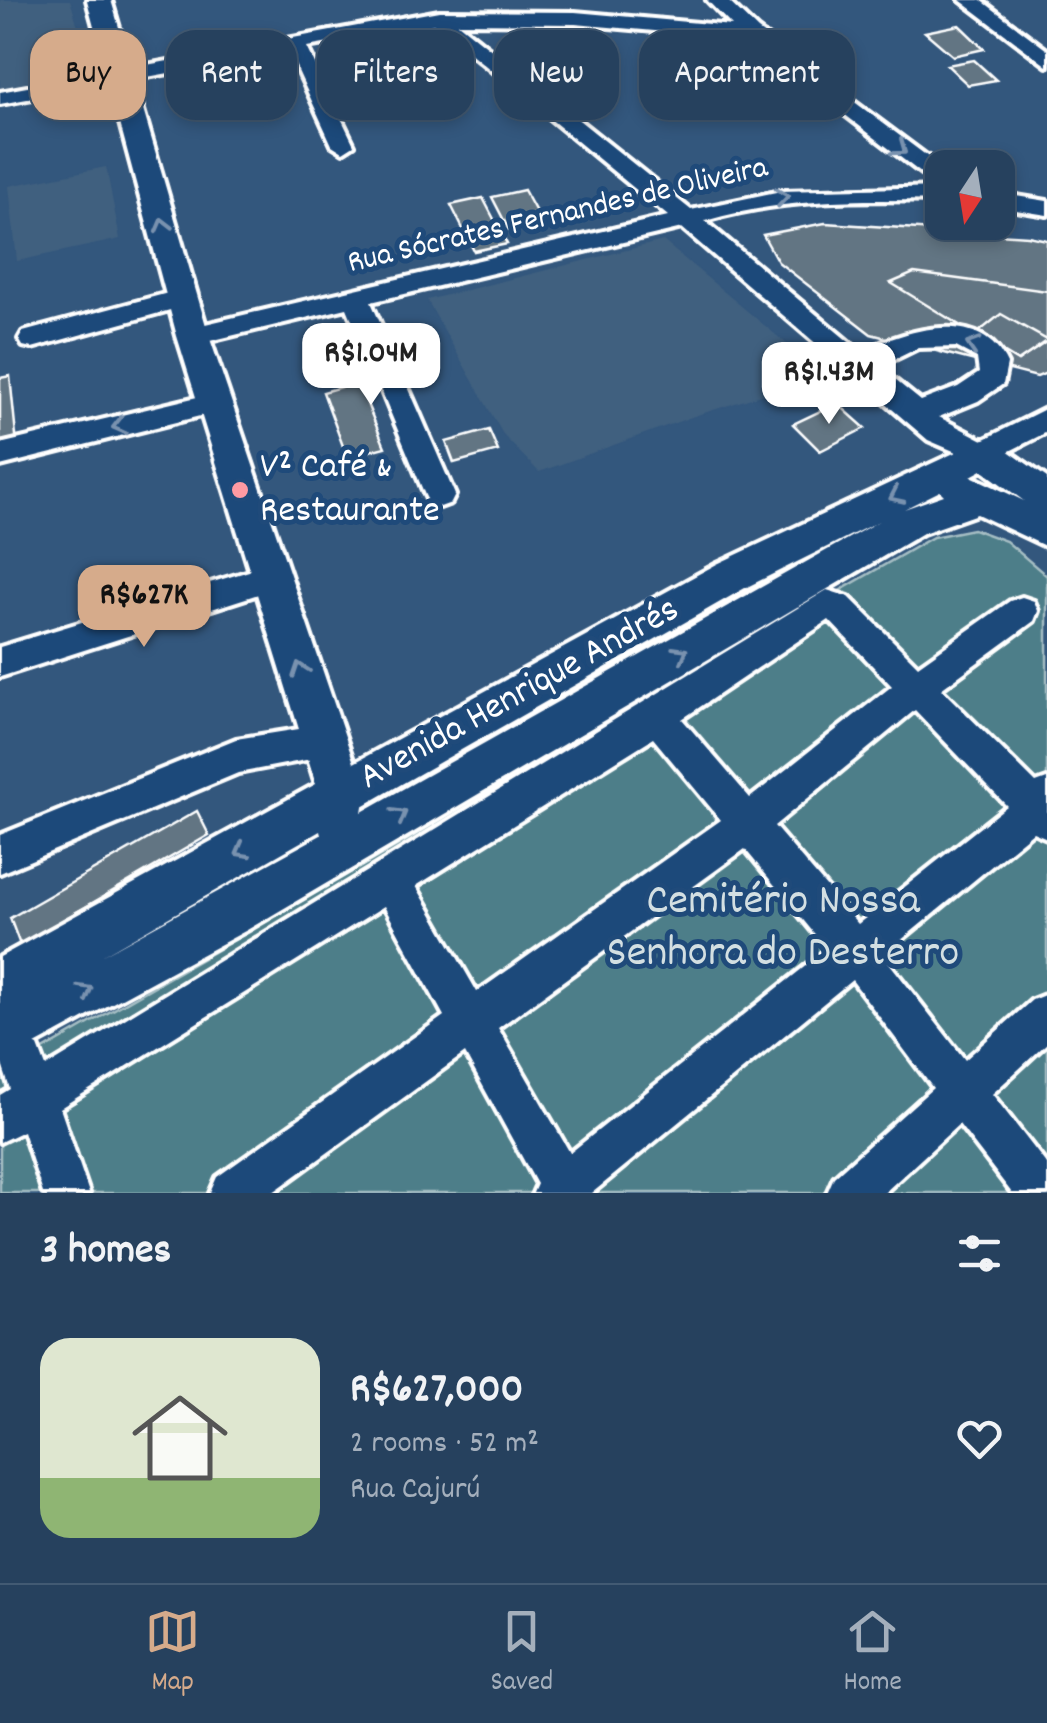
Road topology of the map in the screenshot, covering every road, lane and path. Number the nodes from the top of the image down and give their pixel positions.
1 (99, 0) edge
2 (716, 0) edge
3 (969, 0) edge
4 (439, 16) junction
5 (108, 30) edge
6 (706, 30) edge
7 (746, 30) edge
8 (297, 42) edge
9 (297, 46) edge
10 (1047, 60) edge
11 (30, 93) edge
12 (0, 98) edge
13 (855, 113) edge
14 (134, 120) edge
15 (343, 146) dead end
16 (925, 165) edge
17 (925, 194) edge
18 (1015, 203) edge
19 (1047, 208) edge
20 (687, 219) junction
21 (182, 298) junction
22 (356, 298) junction
23 (193, 336) junction
24 (32, 339) dead end
25 (858, 365) junction
26 (214, 403) junction
27 (1047, 420) edge
28 (984, 453) junction
29 (0, 455) edge
30 (943, 455) junction
31 (440, 495) dead end
32 (1047, 498) edge
33 (1047, 532) edge
34 (731, 576) junction
35 (269, 578) junction
36 (769, 602) junction
37 (1022, 611) dead end
38 (0, 662) edge
39 (917, 687) junction
40 (656, 716) junction
41 (324, 742) junction
42 (342, 795) junction
43 (1043, 808) edge
44 (746, 825) junction
45 (0, 854) edge
46 (392, 880) junction
47 (230, 913) junction
48 (854, 950) junction
49 (0, 985) edge
50 (1047, 1015) edge
51 (473, 1022) junction
52 (20, 1065) edge
53 (960, 1094) junction
54 (0, 1120) edge
55 (562, 1191) edge
56 (66, 1193) edge
57 (233, 1193) edge
58 (850, 1193) edge
59 (1040, 1193) edge

1 - 5 main road
2 - 7 street
3 - 10 street
4 - 6 street
4 - 8 street
4 - 20 street
9 - 15 street
11 - 12 street
13 -> 16 street
21 -> 14 main road
20 -> 17 street, Rua Sócrates Fernandes de Oliveira
18 - 19 street
20 - 22 street, Rua Sócrates Fernandes de Oliveira
20 - 25 street
21 - 23 main road
21 - 24 street
22 - 23 street, Rua Sócrates Fernandes de Oliveira
22 - 31 street
23 - 26 main road
25 - 30 street
30 -> 25 street
26 -> 29 street
26 - 35 main road
27 - 28 street, Avenida Henrique Andrés
28 - 30 main road, Avenida Henrique Andrés
28 - 32 main road
30 - 33 main road
30 -> 34 main road, Avenida Henrique Andrés
30 - 36 main road, Avenida Henrique Andrés
34 - 36 main road
34 - 42 main road, Avenida Henrique Andrés
35 - 38 street
41 -> 35 main road
47 -> 36 main road, Avenida Henrique Andrés
37 - 39 street
39 - 40 street
39 - 43 street
39 - 44 street
40 - 44 street
40 - 46 street
41 - 42 main road
41 - 45 street
42 - 47 main road
42 -> 49 main road, Avenida Henrique Andrés
43 - 48 street
44 - 48 street
44 - 51 street
46 - 51 street
46 - 52 street
52 -> 47 main road, Avenida Henrique Andrés
48 - 53 street
48 - 55 street
50 - 53 street
51 - 55 street
51 - 57 street
52 - 54 street
52 - 56 street
53 - 58 street
53 - 59 street

